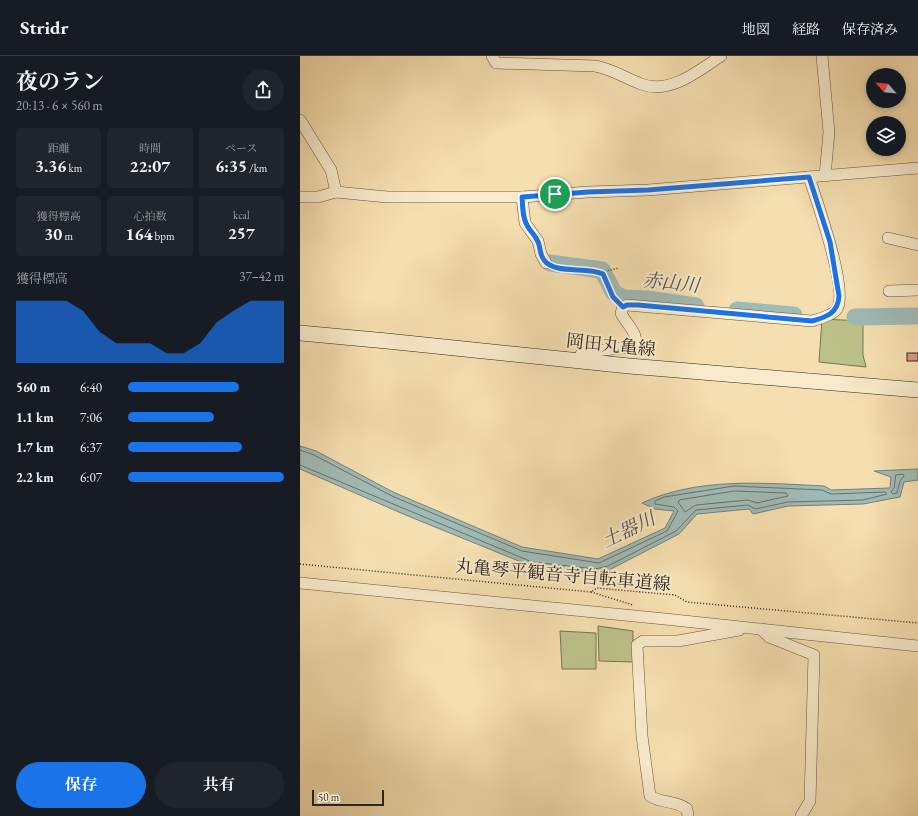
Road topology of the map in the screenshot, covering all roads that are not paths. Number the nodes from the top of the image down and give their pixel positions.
1 (492, 56) edge
2 (722, 56) edge
3 (822, 56) edge
4 (300, 120) edge
5 (918, 168) edge
6 (825, 176) junction
7 (809, 177) junction
8 (336, 192) junction
9 (300, 197) edge
10 (522, 197) junction
11 (888, 238) dead end
12 (918, 245) edge
13 (546, 263) road end
14 (918, 290) edge
15 (889, 291) dead end
16 (300, 333) edge
17 (580, 361) junction
18 (918, 390) edge
19 (300, 583) edge
20 (756, 629) junction
21 (918, 646) edge
22 (688, 816) edge
23 (801, 816) edge

1 - 2 street
3 - 6 street
4 - 8 street
5 - 6 street
6 - 7 street
7 - 10 street
7 - 17 street
8 - 9 street
8 - 10 street
10 - 13 street
11 - 12 street
14 - 15 street
16 - 17 main road, 岡田丸亀線
17 - 18 main road, 岡田丸亀線
19 - 20 street
20 - 21 street
20 - 22 street
20 - 23 street

